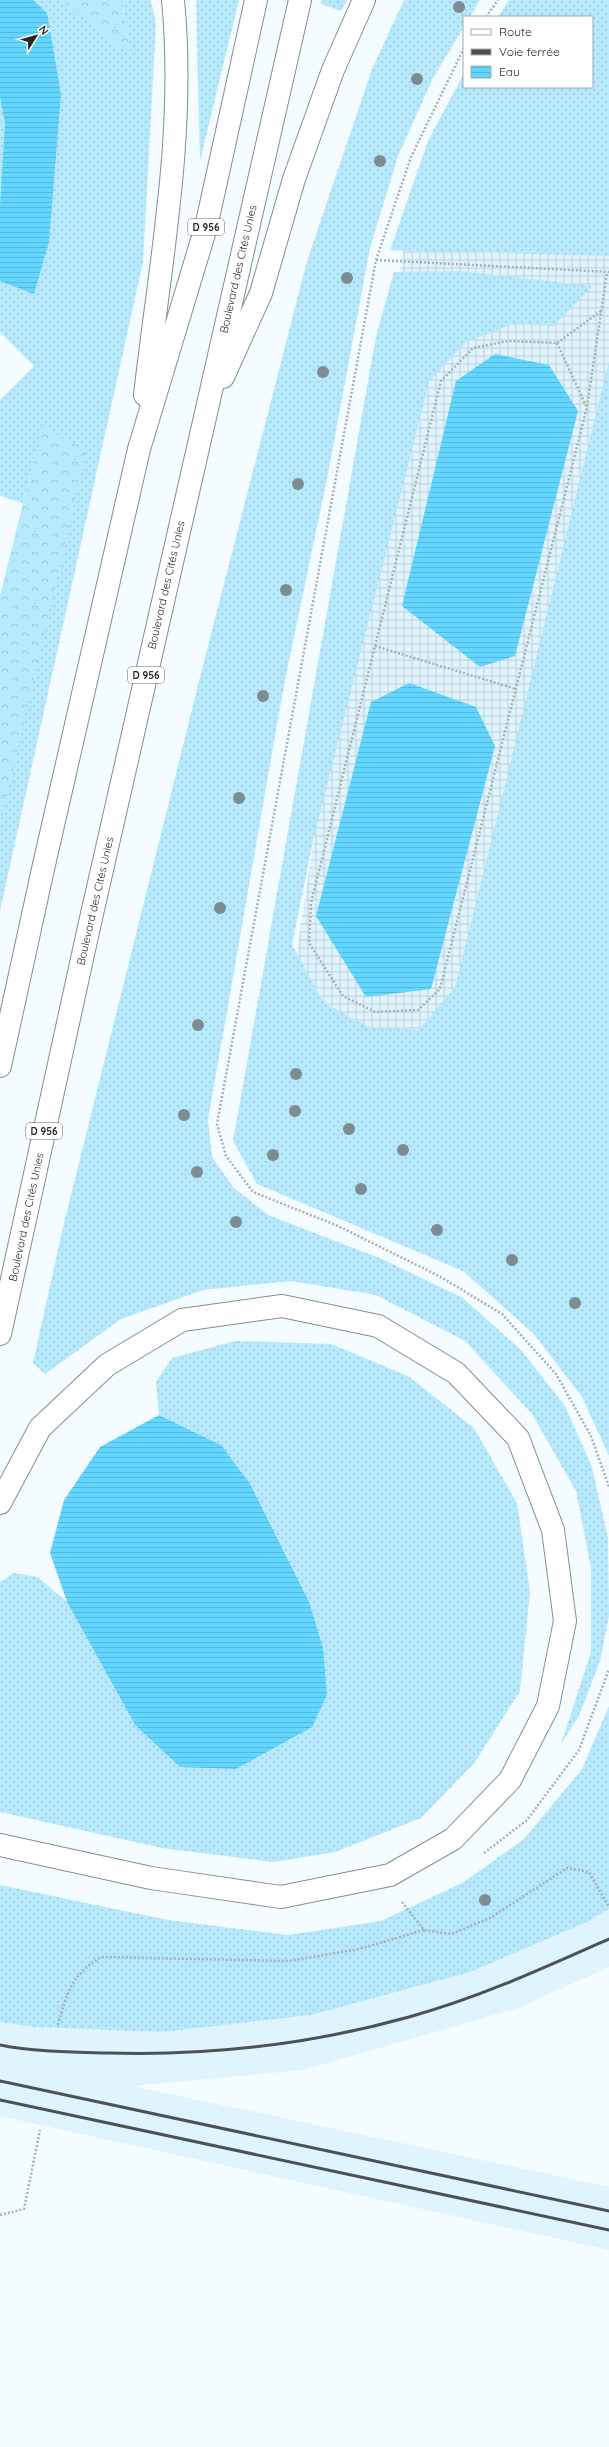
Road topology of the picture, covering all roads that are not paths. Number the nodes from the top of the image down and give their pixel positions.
1 (173, 0) edge
2 (256, 0) edge
3 (300, 0) edge
4 (364, 0) edge
5 (203, 422) junction
6 (139, 449) junction
7 (0, 1066) edge
8 (0, 1334) edge
9 (0, 1503) edge
10 (0, 1845) edge

1 - 6 main road
2 - 6 main road, D 956
3 - 5 main road, Boulevard des Cités Unies / D 956
4 - 5 main road, D 956
5 - 8 main road, Boulevard des Cités Unies / D 956
6 - 7 main road, D 956
9 - 10 main road

